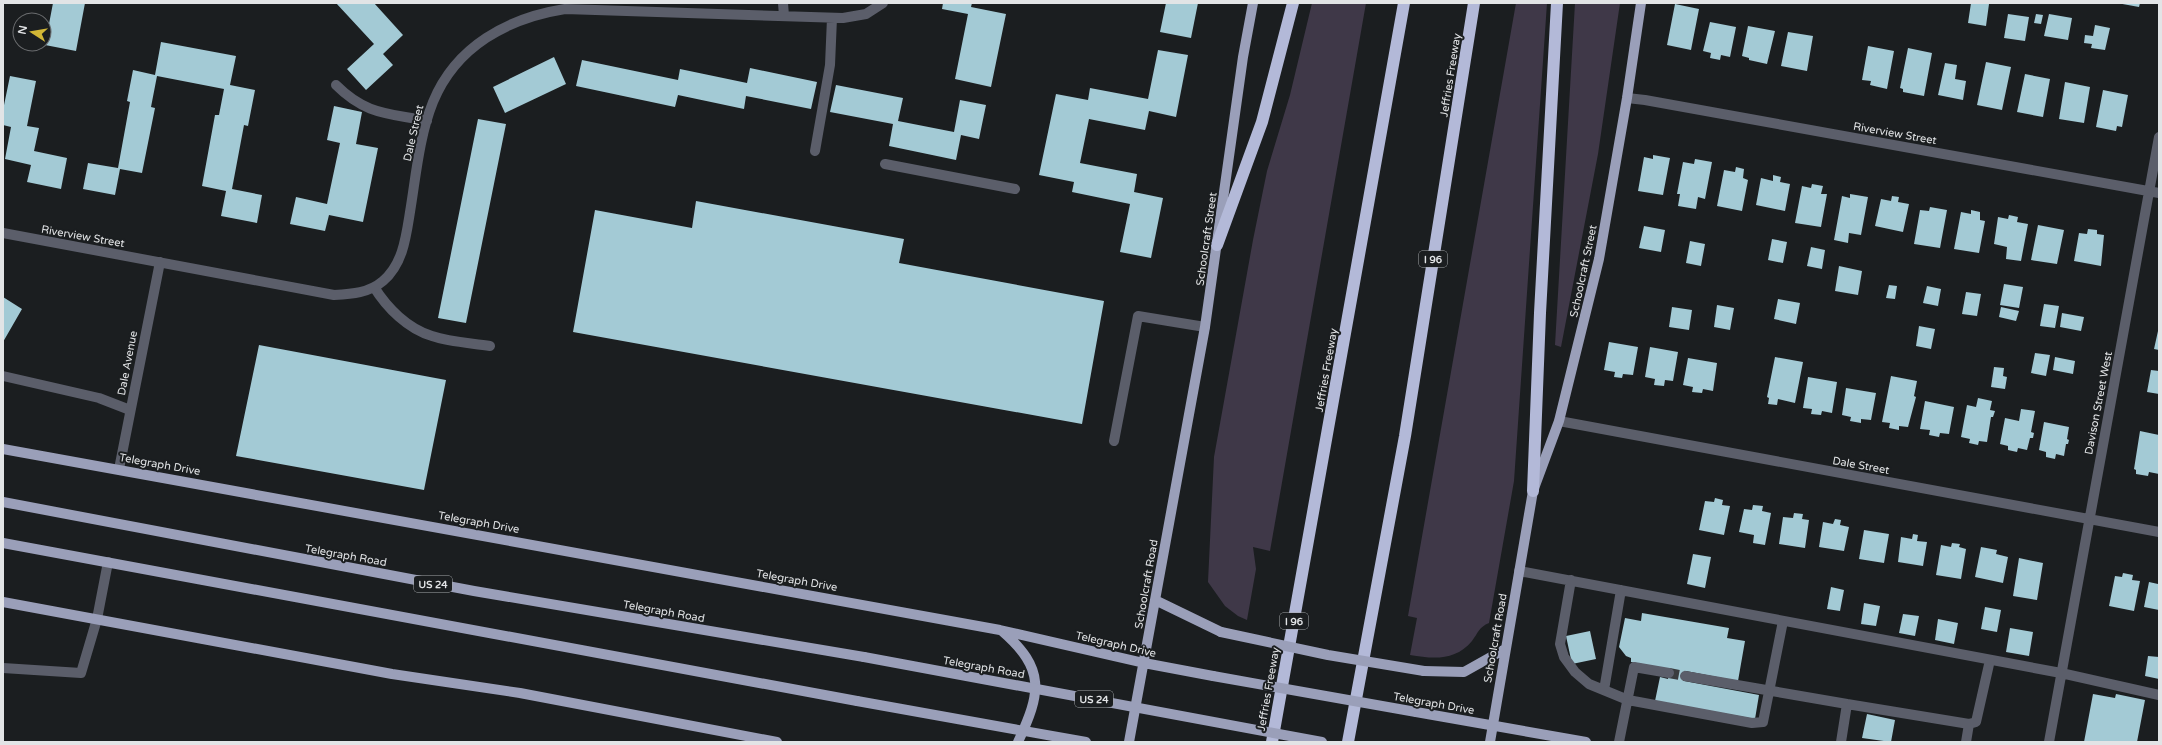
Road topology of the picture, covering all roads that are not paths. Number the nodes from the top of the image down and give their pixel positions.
1 (783, 3) edge
2 (883, 3) edge
3 (1253, 3) edge
4 (1293, 3) edge
5 (1404, 3) edge
6 (1474, 3) edge
7 (1557, 3) edge
8 (1641, 3) edge
9 (548, 7) edge
10 (784, 16) junction
11 (832, 18) junction
12 (336, 85) dead end
13 (1627, 98) junction
14 (427, 121) junction
15 (2159, 137) edge
16 (815, 150) dead end
17 (885, 164) dead end
18 (1015, 189) dead end
19 (2154, 192) edge
20 (3, 233) edge
21 (1217, 245) junction
22 (160, 262) junction
23 (374, 287) junction
24 (1205, 327) junction
25 (490, 346) dead end
26 (3, 376) edge
27 (130, 410) junction
28 (1559, 421) junction
29 (1114, 441) dead end
30 (3, 449) edge
31 (119, 469) junction
32 (1178, 477) joint
33 (1533, 492) junction
34 (3, 502) edge
35 (2089, 519) junction
36 (2159, 532) edge
37 (1524, 538) joint
38 (3, 542) edge
39 (108, 562) junction
40 (1518, 571) junction
41 (1571, 580) junction
42 (1621, 590) junction
43 (1155, 600) junction
44 (3, 602) edge
45 (96, 619) junction
46 (1783, 621) junction
47 (1000, 630) junction
48 (1505, 649) junction
49 (1990, 660) junction
50 (1144, 663) junction
51 (3, 668) edge
52 (1669, 673) tunnel mouth
53 (2061, 673) junction
54 (1685, 676) tunnel mouth
55 (1604, 690) junction
56 (1770, 690) junction
57 (2159, 695) edge
58 (1628, 700) junction
59 (1847, 704) junction
60 (1969, 724) junction
61 (1492, 725) junction
62 (777, 742) edge
63 (1018, 742) edge
64 (1086, 742) edge
65 (1129, 742) edge
66 (1272, 742) edge
67 (1322, 742) edge
68 (1348, 742) edge
69 (1490, 742) edge
70 (1586, 742) edge
71 (1619, 742) edge
72 (1841, 742) edge
73 (1966, 742) edge
74 (2049, 742) edge

1 - 10 street
2 - 11 street, Dale Street
3 - 21 main road, Schoolcraft Street
4 - 21 highway
5 - 66 highway, Jeffries Freeway / I 96
6 - 68 highway, Jeffries Freeway / I 96
7 - 33 highway
8 - 13 main road, Schoolcraft Street
9 - 10 street, Dale Street
9 - 14 street, Dale Street
10 - 11 street, Dale Street
11 - 16 street
12 - 14 street
13 - 19 street, Riverview Street
13 - 28 main road, Schoolcraft Street
14 - 23 street, Dale Street
15 - 19 street, Davison Street West
17 - 18 street
19 - 35 street, Davison Street West
20 - 22 street, Riverview Street
21 - 24 main road, Schoolcraft Street
22 - 23 street, Dale Street
22 - 27 street, Dale Avenue
23 - 25 street
24 - 29 street
24 - 32 main road, Schoolcraft Street
26 - 27 street
27 - 31 street, Dale Avenue
28 - 33 main road, Schoolcraft Street
28 - 35 street, Dale Street
30 - 31 main road, Telegraph Drive
31 - 47 main road, Telegraph Drive
32 - 43 main road, Schoolcraft Road
33 - 37 main road, Schoolcraft Street
34 - 67 main road, Telegraph Road / US 24, bridge
35 - 36 street, Dale Street
35 - 53 street, Davison Street West
37 - 40 main road, Schoolcraft Road
38 - 39 main road
39 - 45 street
39 - 64 main road, bridge
40 - 41 street
40 - 48 main road, Schoolcraft Road
41 - 42 street
41 - 55 street
42 - 46 street
42 - 55 street
43 - 48 main road, bridge
43 - 50 main road, Schoolcraft Road
44 - 45 main road
45 - 51 street
45 - 62 main road
46 - 49 street
46 - 56 street
47 - 50 main road, Telegraph Drive
47 - 63 main road
48 - 61 main road, Schoolcraft Road
49 - 53 street
49 - 60 street
50 - 61 main road, Telegraph Drive, bridge
50 - 65 main road, Schoolcraft Road
52 - 58 street
53 - 57 street
53 - 74 street, Davison Street West
54 - 56 street
55 - 58 street
56 - 58 street
56 - 59 street
58 - 71 street
59 - 60 street
59 - 72 street
60 - 73 street
61 - 69 main road, Schoolcraft Road
61 - 70 main road, Telegraph Drive

